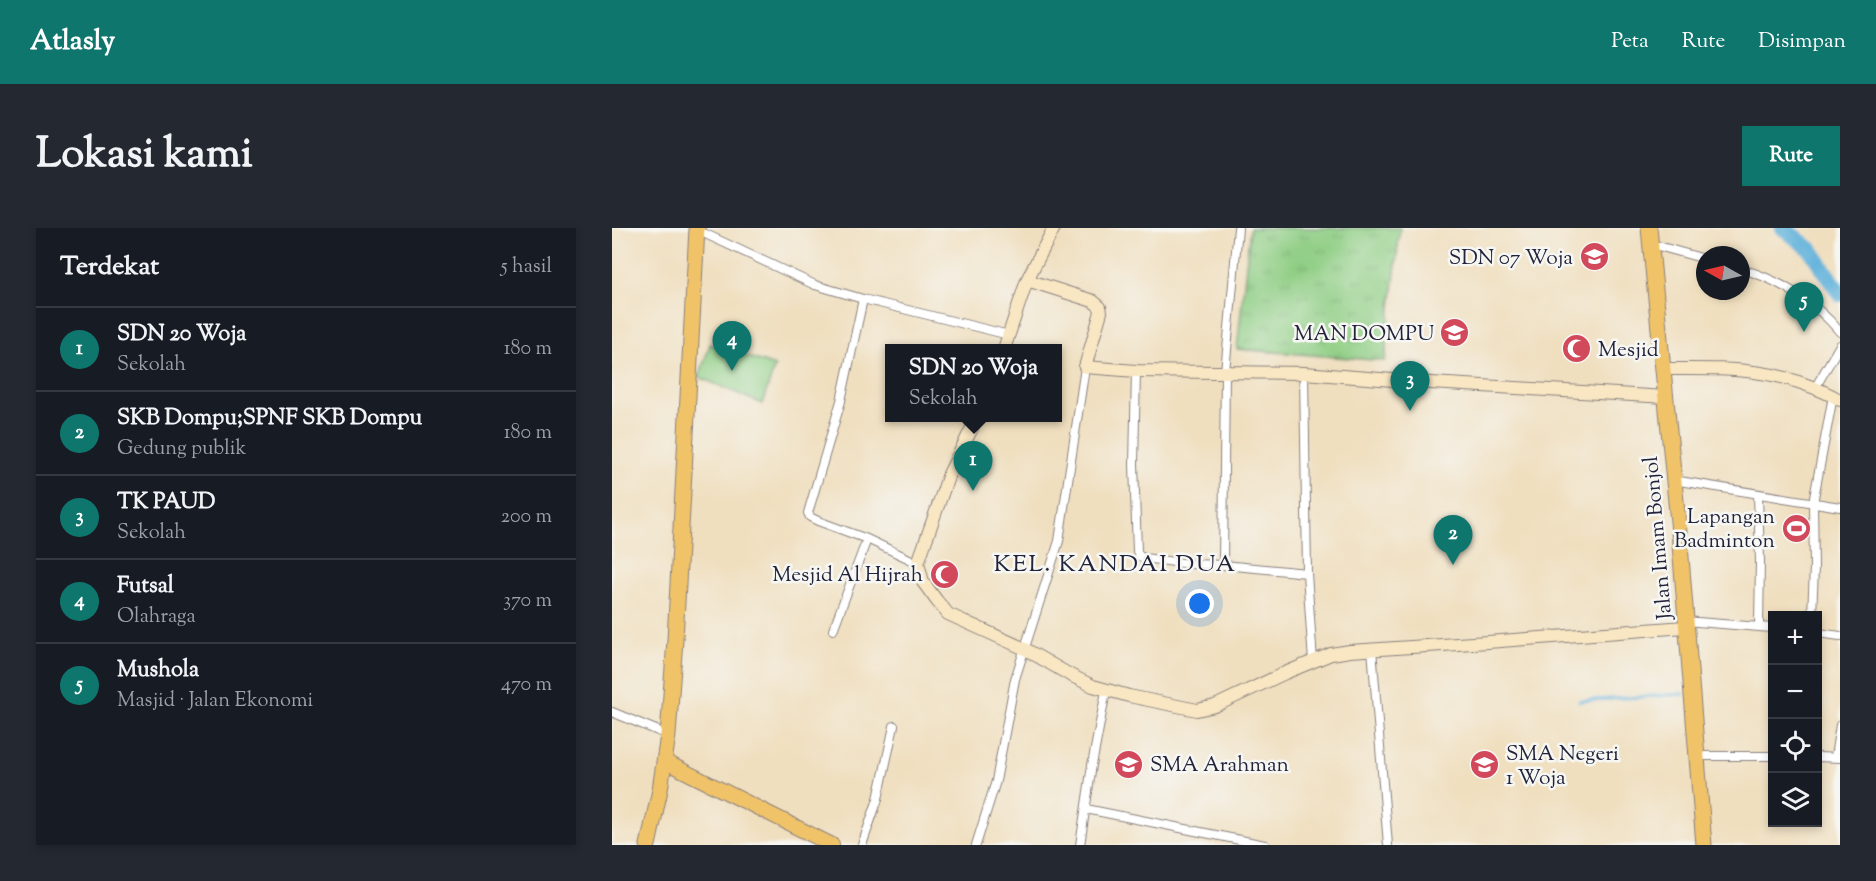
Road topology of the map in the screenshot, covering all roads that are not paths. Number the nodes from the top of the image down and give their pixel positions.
1 (1054, 228) edge
2 (1238, 228) edge
3 (697, 229) edge
4 (1650, 236) edge
5 (1696, 255) edge
6 (1750, 272) edge
7 (1028, 280) junction
8 (863, 299) junction
9 (1840, 332) edge
10 (1009, 335) junction
11 (1006, 344) edge
12 (1840, 345) edge
13 (1085, 367) junction
14 (1664, 369) junction
15 (1136, 371) junction
16 (1226, 372) junction
17 (1304, 373) junction
18 (1815, 388) junction
19 (1666, 397) junction
20 (1837, 398) edge
21 (975, 422) edge
22 (1673, 480) junction
23 (1758, 494) junction
24 (1813, 503) junction
25 (1840, 507) edge
26 (867, 539) junction
27 (918, 563) junction
28 (1223, 565) junction
29 (1307, 573) junction
30 (1812, 611) edge
31 (1685, 624) junction
32 (1759, 627) junction
33 (1768, 628) edge
34 (833, 630) dead end
35 (1822, 634) edge
36 (1840, 636) edge
37 (1025, 649) junction
38 (1372, 649) junction
39 (1313, 662) junction
40 (1106, 691) junction
41 (612, 712) edge
42 (1840, 725) edge
43 (894, 726) dead end
44 (668, 735) junction
45 (1696, 756) junction
46 (1768, 756) edge
47 (1822, 756) edge
48 (1838, 757) edge
49 (663, 767) junction
50 (1086, 809) junction
51 (638, 845) edge
52 (648, 845) edge
53 (832, 845) edge
54 (862, 845) edge
55 (976, 845) edge
56 (1080, 845) edge
57 (1265, 845) edge
58 (1388, 845) edge
59 (1704, 845) edge

1 - 7 street
2 - 16 street
3 - 8 street
3 - 44 highway
4 - 5 street
4 - 14 highway, Jalan Imam Bonjol
6 - 9 street
7 - 10 street
7 - 13 street
8 - 10 street
8 - 26 street
10 - 11 street
12 - 18 street
13 - 15 street
13 - 37 street
14 - 18 street
14 - 19 highway, Jalan Imam Bonjol
15 - 16 street
15 - 28 street
16 - 17 street
16 - 28 street
17 - 19 street
17 - 29 street
18 - 20 street
19 - 22 highway, Jalan Imam Bonjol
20 - 24 street
21 - 27 street
22 - 23 street
22 - 31 highway, Jalan Imam Bonjol
23 - 24 street
23 - 32 street
24 - 25 street
24 - 30 street
26 - 27 street
26 - 34 street
27 - 37 street
28 - 29 street
29 - 39 street
31 - 32 street
31 - 38 street
31 - 45 highway, Jalan Imam Bonjol
32 - 33 street
35 - 36 street
37 - 40 street
37 - 55 street
38 - 39 street
38 - 58 street
39 - 40 street
40 - 50 street
41 - 44 street
42 - 48 street
43 - 54 street
44 - 49 highway
45 - 46 street
45 - 59 highway, Jalan Imam Bonjol
47 - 48 street
49 - 51 highway
49 - 52 highway
49 - 53 main road
50 - 56 street
50 - 57 street

